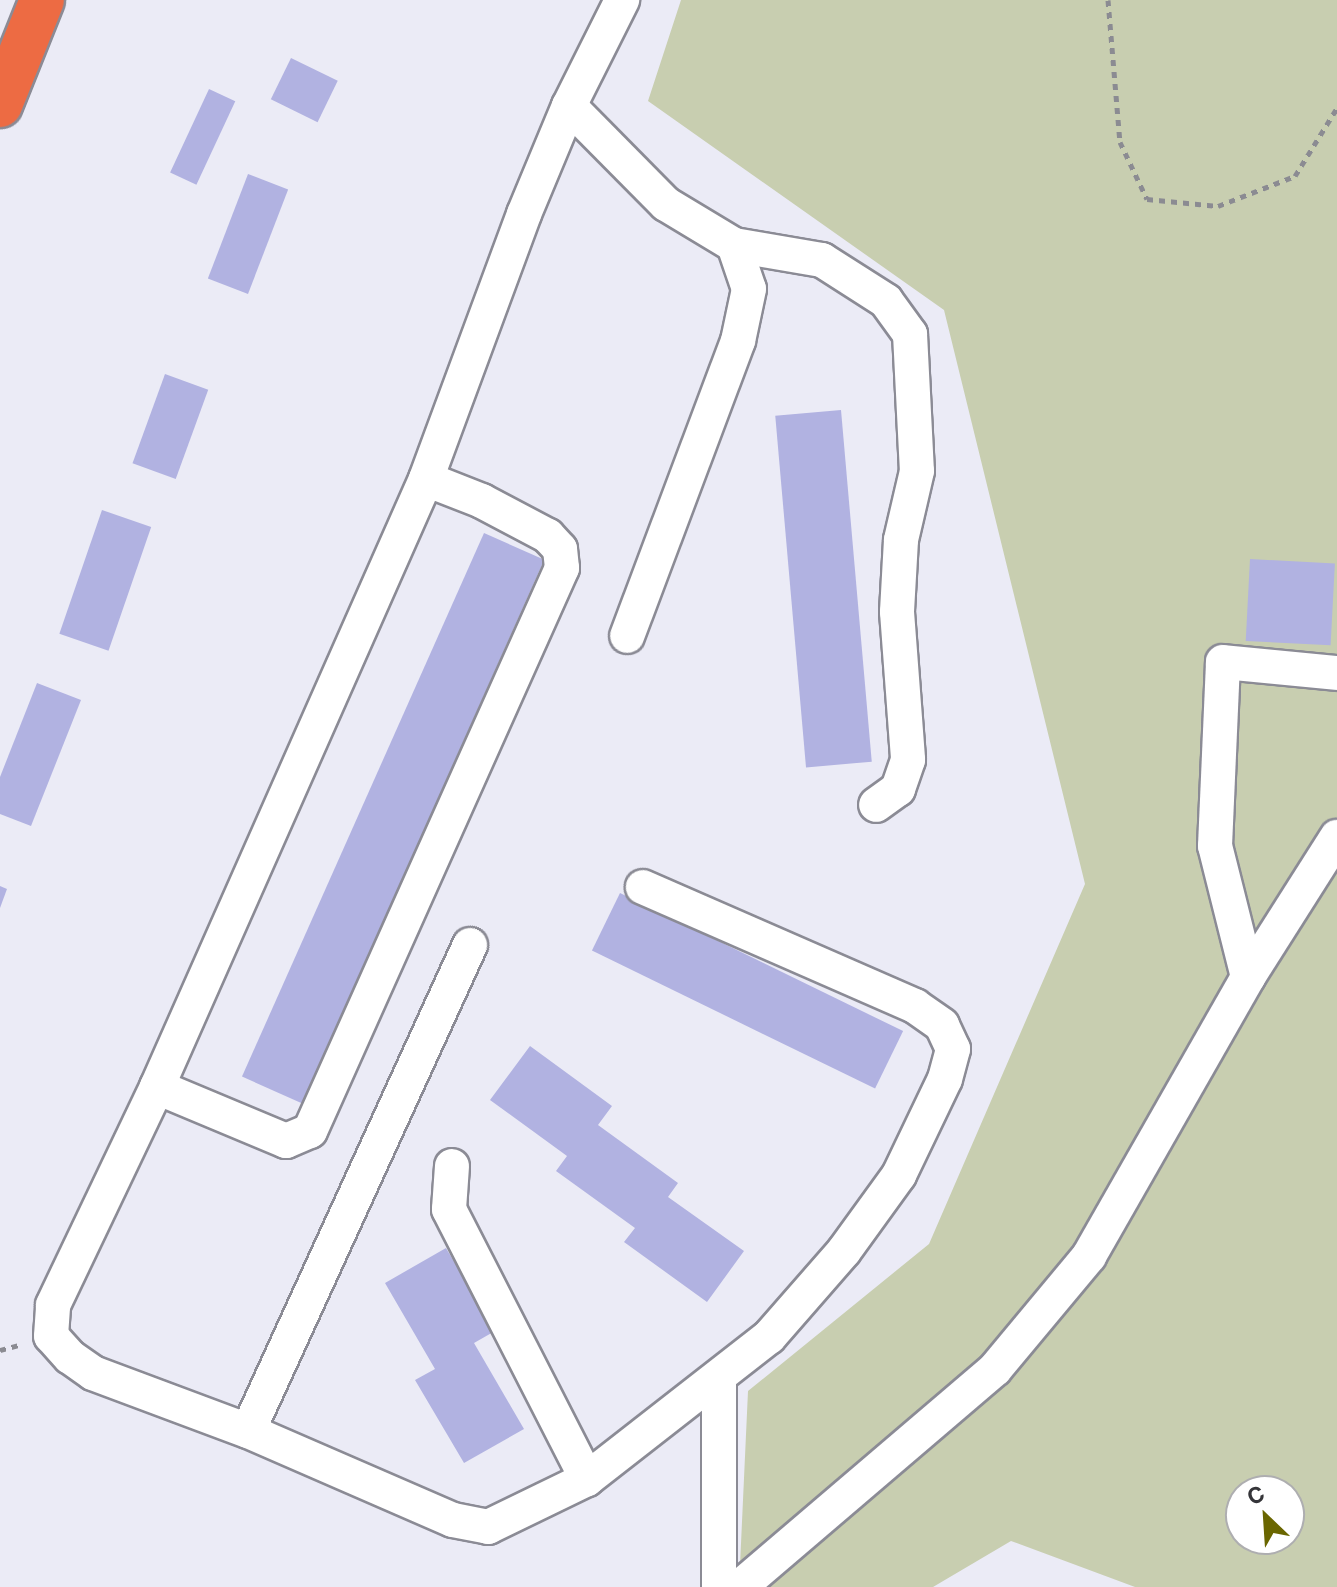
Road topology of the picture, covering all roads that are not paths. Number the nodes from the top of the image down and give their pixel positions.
1 (42, 0) edge
2 (622, 0) edge
3 (0, 105) edge
4 (569, 106) junction
5 (734, 245) junction
6 (426, 479) junction
7 (627, 636) dead end
8 (1337, 673) edge
9 (876, 805) dead end
10 (1337, 837) edge
11 (643, 887) dead end
12 (470, 945) dead end
13 (1248, 977) junction
14 (157, 1087) junction
15 (452, 1166) dead end
16 (719, 1378) junction
17 (248, 1431) junction
18 (587, 1479) junction
19 (719, 1587) edge
20 (740, 1587) edge

1 - 3 highway
2 - 4 street
4 - 5 street
4 - 6 street
5 - 7 street
5 - 9 street
6 - 14 street
6 - 14 street
8 - 13 street
10 - 13 street
11 - 16 street
12 - 17 street
13 - 20 street
14 - 17 street
15 - 18 street
16 - 18 street
16 - 19 street
17 - 18 street

